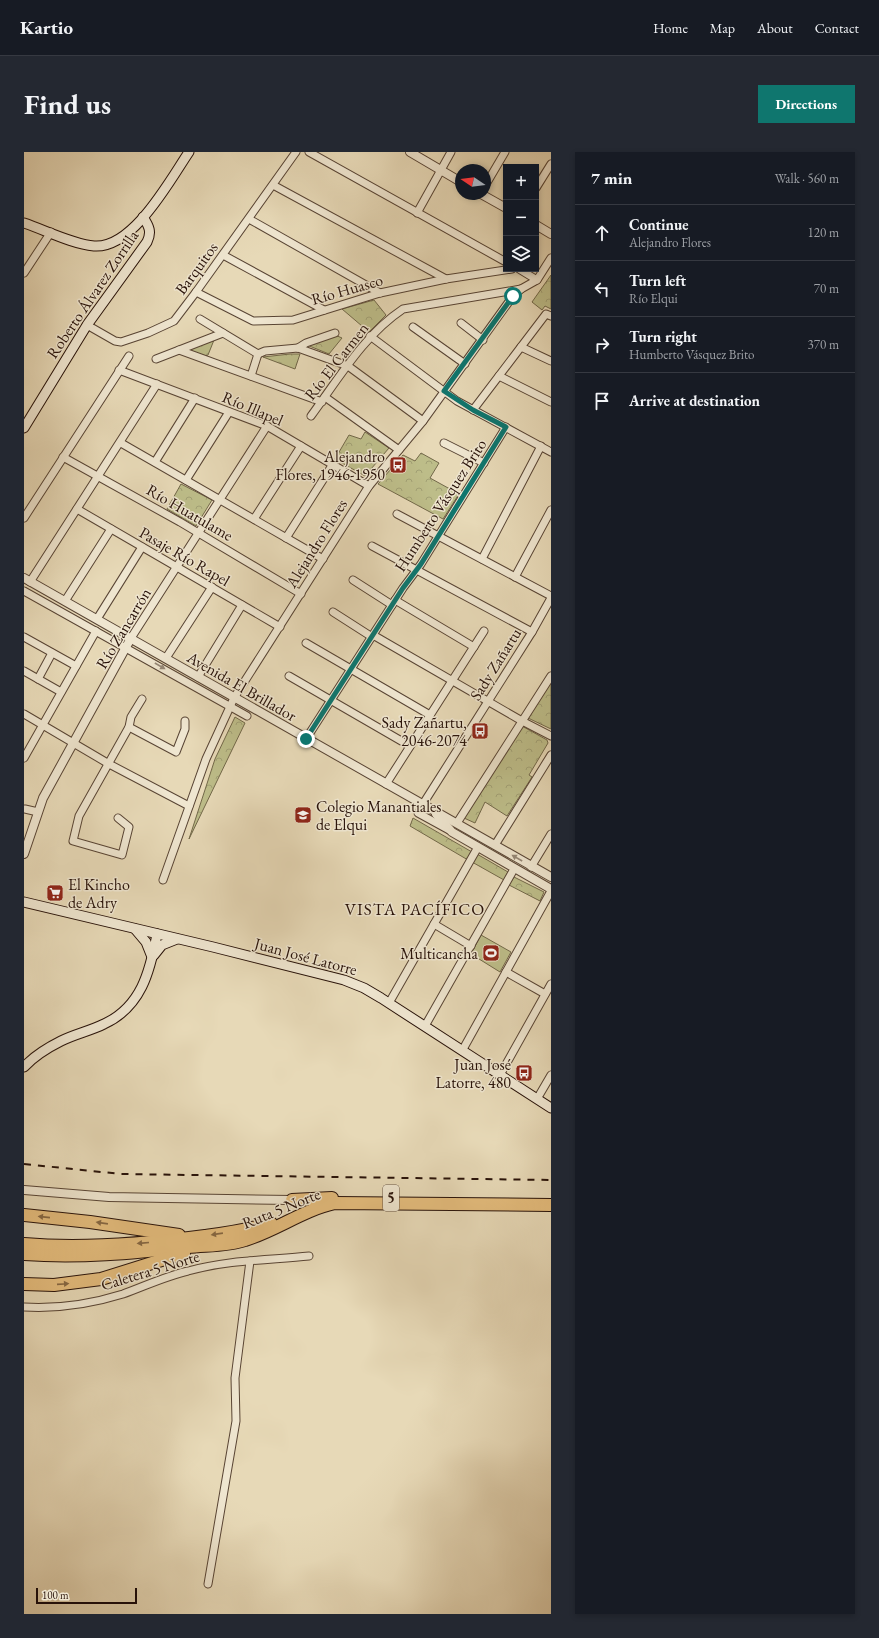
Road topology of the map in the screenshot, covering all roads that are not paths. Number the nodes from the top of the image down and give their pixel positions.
1 (189, 152) edge
2 (296, 152) edge
3 (309, 152) edge
4 (410, 152) edge
5 (451, 152) edge
6 (505, 152) edge
7 (551, 164) edge
8 (440, 170) junction
9 (491, 176) edge
10 (455, 179) edge
11 (539, 183) edge
12 (273, 185) junction
13 (491, 200) edge
14 (503, 206) edge
15 (417, 213) junction
16 (143, 217) junction
17 (249, 219) junction
18 (24, 223) edge
19 (539, 227) edge
20 (51, 232) junction
21 (551, 234) edge
22 (223, 254) junction
23 (551, 258) edge
24 (503, 260) edge
25 (503, 270) edge
26 (524, 272) edge
27 (24, 273) edge
28 (446, 279) junction
29 (537, 280) junction
30 (522, 289) junction
31 (196, 292) junction
32 (380, 293) junction
33 (324, 310) junction
34 (549, 315) edge
35 (200, 319) dead end
36 (461, 323) dead end
37 (87, 325) junction
38 (413, 327) dead end
39 (223, 333) junction
40 (336, 333) dead end
41 (370, 336) junction
42 (483, 340) junction
43 (521, 347) junction
44 (298, 348) junction
45 (179, 350) junction
46 (258, 354) junction
47 (129, 356) dead end
48 (156, 358) dead end
49 (551, 361) edge
50 (465, 364) junction
51 (348, 366) junction
52 (119, 370) junction
53 (251, 376) junction
54 (499, 376) junction
55 (157, 384) junction
56 (444, 391) junction
57 (194, 398) junction
58 (323, 399) junction
59 (551, 402) edge
60 (473, 410) junction
61 (229, 412) junction
62 (311, 416) dead end
63 (423, 421) junction
64 (267, 426) junction
65 (506, 427) junction
66 (24, 428) edge
67 (121, 443) junction
68 (444, 443) dead end
69 (301, 446) junction
70 (541, 446) junction
71 (399, 450) junction
72 (551, 452) edge
73 (63, 457) junction
74 (154, 462) junction
75 (484, 463) junction
76 (333, 464) junction
77 (99, 476) junction
78 (186, 480) junction
79 (369, 486) junction
80 (220, 499) junction
81 (76, 509) junction
82 (551, 510) edge
83 (397, 514) dead end
84 (24, 518) edge
85 (254, 519) junction
86 (111, 529) junction
87 (199, 533) junction
88 (439, 536) junction
89 (286, 538) junction
90 (372, 546) dead end
91 (142, 547) junction
92 (323, 559) junction
93 (482, 559) junction
94 (177, 567) junction
95 (417, 570) junction
96 (515, 577) junction
97 (27, 580) edge
98 (353, 580) dead end
99 (212, 587) junction
100 (24, 591) edge
101 (301, 594) junction
102 (551, 597) edge
103 (65, 601) junction
104 (393, 603) junction
105 (242, 604) junction
106 (332, 612) dead end
107 (97, 619) junction
108 (280, 626) junction
109 (96, 631) junction
110 (484, 631) dead end
111 (532, 632) junction
112 (372, 636) junction
113 (24, 637) edge
114 (130, 638) junction
115 (306, 643) dead end
116 (126, 647) junction
117 (474, 647) junction
118 (52, 653) junction
119 (166, 658) junction
120 (76, 666) junction
121 (351, 669) junction
122 (24, 671) edge
123 (289, 676) dead end
124 (551, 676) edge
125 (198, 677) junction
126 (38, 679) junction
127 (452, 681) junction
128 (61, 692) junction
129 (234, 698) junction
130 (142, 699) dead end
131 (331, 700) junction
132 (488, 701) junction
133 (231, 706) junction
134 (24, 714) edge
135 (430, 715) junction
136 (247, 716) dead end
137 (185, 721) dead end
138 (522, 721) junction
139 (44, 726) junction
140 (129, 727) junction
141 (551, 736) edge
142 (306, 739) junction
143 (74, 743) junction
144 (410, 746) junction
145 (551, 755) edge
146 (24, 758) edge
147 (109, 764) junction
148 (386, 784) junction
149 (189, 806) junction
150 (426, 806) junction
151 (25, 809) dead end
152 (38, 812) junction
153 (418, 813) dead end
154 (118, 818) dead end
155 (457, 823) junction
156 (452, 832) junction
157 (551, 834) edge
158 (27, 836) edge
159 (495, 845) junction
160 (478, 847) junction
161 (24, 854) edge
162 (531, 867) junction
163 (514, 869) junction
164 (551, 878) edge
165 (163, 880) dead end
166 (551, 890) edge
167 (24, 902) edge
168 (434, 924) junction
169 (135, 929) junction
170 (157, 934) junction
171 (180, 939) junction
172 (472, 946) junction
173 (152, 958) junction
174 (506, 972) junction
175 (551, 984) edge
176 (545, 994) junction
177 (389, 1003) junction
178 (426, 1026) junction
179 (462, 1051) junction
180 (24, 1067) edge
181 (551, 1075) edge
182 (500, 1076) junction
183 (537, 1099) junction
184 (551, 1108) edge
185 (24, 1190) edge
186 (335, 1198) junction
187 (292, 1200) joint
188 (551, 1200) edge
189 (551, 1205) edge
190 (24, 1215) edge
191 (196, 1237) junction
192 (24, 1244) edge
193 (216, 1244) junction
194 (24, 1254) edge
195 (309, 1256) dead end
196 (250, 1261) junction
197 (24, 1284) edge
198 (24, 1307) edge
199 (208, 1584) dead end

1 - 16 main road
2 - 12 street, Barquitos
3 - 15 street
4 - 8 street
5 - 8 street
6 - 9 street
7 - 11 street
8 - 10 street
8 - 15 street
12 - 17 street, Barquitos
12 - 28 street
13 - 14 street
15 - 24 street
16 - 20 main road
16 - 37 main road, Roberto Álvarez Zorrilla
17 - 22 street, Barquitos
17 - 32 street
18 - 20 main road
19 - 21 street
20 - 27 street
22 - 31 street, Barquitos
22 - 33 street
23 - 29 street, Alejandro Flores
25 - 28 street, Río Huasco
26 - 29 street
28 - 32 street, Río Huasco
29 - 30 street, Alejandro Flores
30 - 41 street, Río El Carmen
30 - 42 street, Alejandro Flores
31 - 33 street, Río Huasco
31 - 37 street, Barquitos
32 - 33 street, Río Huasco
34 - 43 street
35 - 39 street
36 - 42 street
37 - 66 main road, Roberto Álvarez Zorrilla
38 - 50 street
39 - 45 street
39 - 46 street
40 - 44 street
41 - 51 street, Río El Carmen
41 - 56 street
42 - 50 street, Alejandro Flores
43 - 49 street
43 - 54 street
44 - 46 street
44 - 51 street
45 - 48 street
45 - 53 street
46 - 53 street
47 - 52 street
50 - 56 street, Alejandro Flores
51 - 58 street, Río El Carmen
51 - 63 street
52 - 55 street, Río Illapel
52 - 73 street
53 - 58 street
54 - 59 street
54 - 60 street
55 - 57 street, Río Illapel
55 - 67 street
56 - 60 street
56 - 63 street, Alejandro Flores
57 - 61 street, Río Illapel
57 - 74 street
58 - 62 street, Río El Carmen
58 - 71 street
60 - 65 street
61 - 64 street, Río Illapel
61 - 78 street
63 - 71 street, Alejandro Flores
64 - 69 street, Río Illapel
64 - 80 street, Río Zancarrón
65 - 70 street
65 - 75 street, Humberto Vásquez Brito
67 - 74 street
67 - 77 street
68 - 75 street
69 - 76 street, Río Illapel
69 - 85 street
70 - 72 street
70 - 93 street
71 - 79 street, Alejandro Flores
73 - 77 street, Río Huatulame
73 - 84 street
74 - 78 street
75 - 88 street, Humberto Vásquez Brito
76 - 79 street, Río Illapel
76 - 89 street
77 - 81 street
77 - 87 street, Río Huatulame
78 - 80 street
79 - 92 street, Alejandro Flores
80 - 85 street
80 - 87 street, Río Zancarrón
81 - 86 street, Pasaje Río Rapel
81 - 97 street
82 - 96 street
83 - 88 street
85 - 89 street
86 - 91 street, Pasaje Río Rapel
86 - 103 street
87 - 94 street, Río Zancarrón
87 - 101 street, Río Huatulame
88 - 93 street
88 - 95 street, Humberto Vásquez Brito
89 - 92 street
90 - 95 street
91 - 94 street, Pasaje Río Rapel
91 - 107 street
92 - 101 street, Alejandro Flores
93 - 96 street
94 - 99 street, Pasaje Río Rapel
94 - 114 street, Río Zancarrón
95 - 104 street, Humberto Vásquez Brito
95 - 111 street
96 - 102 street
97 - 103 street, Avenida El Brillador
98 - 104 street
99 - 105 street, Pasaje Río Rapel
99 - 119 street
100 - 109 street, Avenida El Brillador
101 - 108 street, Alejandro Flores
102 - 111 street, Sady Zañartu
103 - 107 street, Avenida El Brillador
104 - 112 street, Humberto Vásquez Brito
104 - 117 street
105 - 108 street, Pasaje Río Rapel
105 - 125 street
106 - 112 street
107 - 114 street, Avenida El Brillador
108 - 129 street, Alejandro Flores
109 - 116 street, Avenida El Brillador
109 - 120 street
110 - 117 street
111 - 132 street, Sady Zañartu
112 - 121 street, Humberto Vásquez Brito
112 - 127 street
113 - 118 street
114 - 116 street, Río Zancarrón
114 - 119 street, Avenida El Brillador
115 - 121 street
116 -> 133 street, Avenida El Brillador
116 - 143 street, Río Zancarrón
117 - 127 street
118 - 120 street
118 - 126 street
119 - 125 street, Avenida El Brillador
120 - 128 street
121 - 131 street, Humberto Vásquez Brito
121 - 135 street
122 - 126 street
123 - 131 street
124 - 138 street
125 - 129 street, Avenida El Brillador
126 - 128 street
127 - 132 street
127 - 135 street
128 - 139 street
129 - 133 street, Alejandro Flores
129 - 142 street, Avenida El Brillador
130 - 140 street
131 - 142 street, Humberto Vásquez Brito
131 - 144 street
132 - 138 street
132 - 150 street, Sady Zañartu
133 - 136 street, Avenida El Brillador
133 - 149 street, Alejandro Flores
134 - 139 street
135 - 144 street
137 - 140 street
138 - 141 street
138 - 155 street
139 - 143 street
139 - 146 street
140 - 147 street
142 - 148 street, Avenida El Brillador
143 - 147 street
143 - 152 street, Río Zancarrón
144 - 148 street
145 - 159 street
147 - 149 street
147 - 154 street
148 - 150 street, Avenida El Brillador
149 - 165 street, Alejandro Flores
150 - 155 street, Avenida El Brillador
150 - 156 street
151 - 152 street
152 - 158 street, Río Zancarrón
153 - 156 street
155 - 159 street, Avenida El Brillador
156 - 160 street
157 - 162 street
158 - 161 street, Río Zancarrón
162 -> 159 street, Avenida El Brillador
160 - 163 street
160 - 168 street
162 - 164 street, Avenida El Brillador
163 - 166 street
163 - 172 street
166 - 174 street
167 - 169 main road, Juan José Latorre
168 - 172 street
168 - 177 street
169 - 170 main road, Juan José Latorre
169 - 173 main road
170 - 171 main road, Juan José Latorre
170 - 173 main road
171 - 173 main road
171 - 177 main road, Juan José Latorre
172 - 178 street
173 - 180 main road
174 - 176 street
174 - 179 street
175 - 176 street
176 - 182 street
177 - 178 main road, Juan José Latorre
178 - 179 main road, Juan José Latorre
179 - 182 main road, Juan José Latorre
181 - 183 street
182 - 183 main road, Juan José Latorre
183 - 184 main road, Juan José Latorre
185 - 187 street
186 - 187 highway
186 - 188 highway, Ruta 5 Norte / 5
186 -> 191 highway, Ruta 5 Norte / 5
189 - 193 highway, Ruta 5 Norte / 5
191 -> 190 highway
191 -> 192 highway, Ruta 5 Norte / 5
193 - 194 highway, Ruta 5 Norte / 5
197 -> 193 highway
195 - 196 street, Caletera 5 Norte
196 - 198 street, Caletera 5 Norte
196 - 199 street

